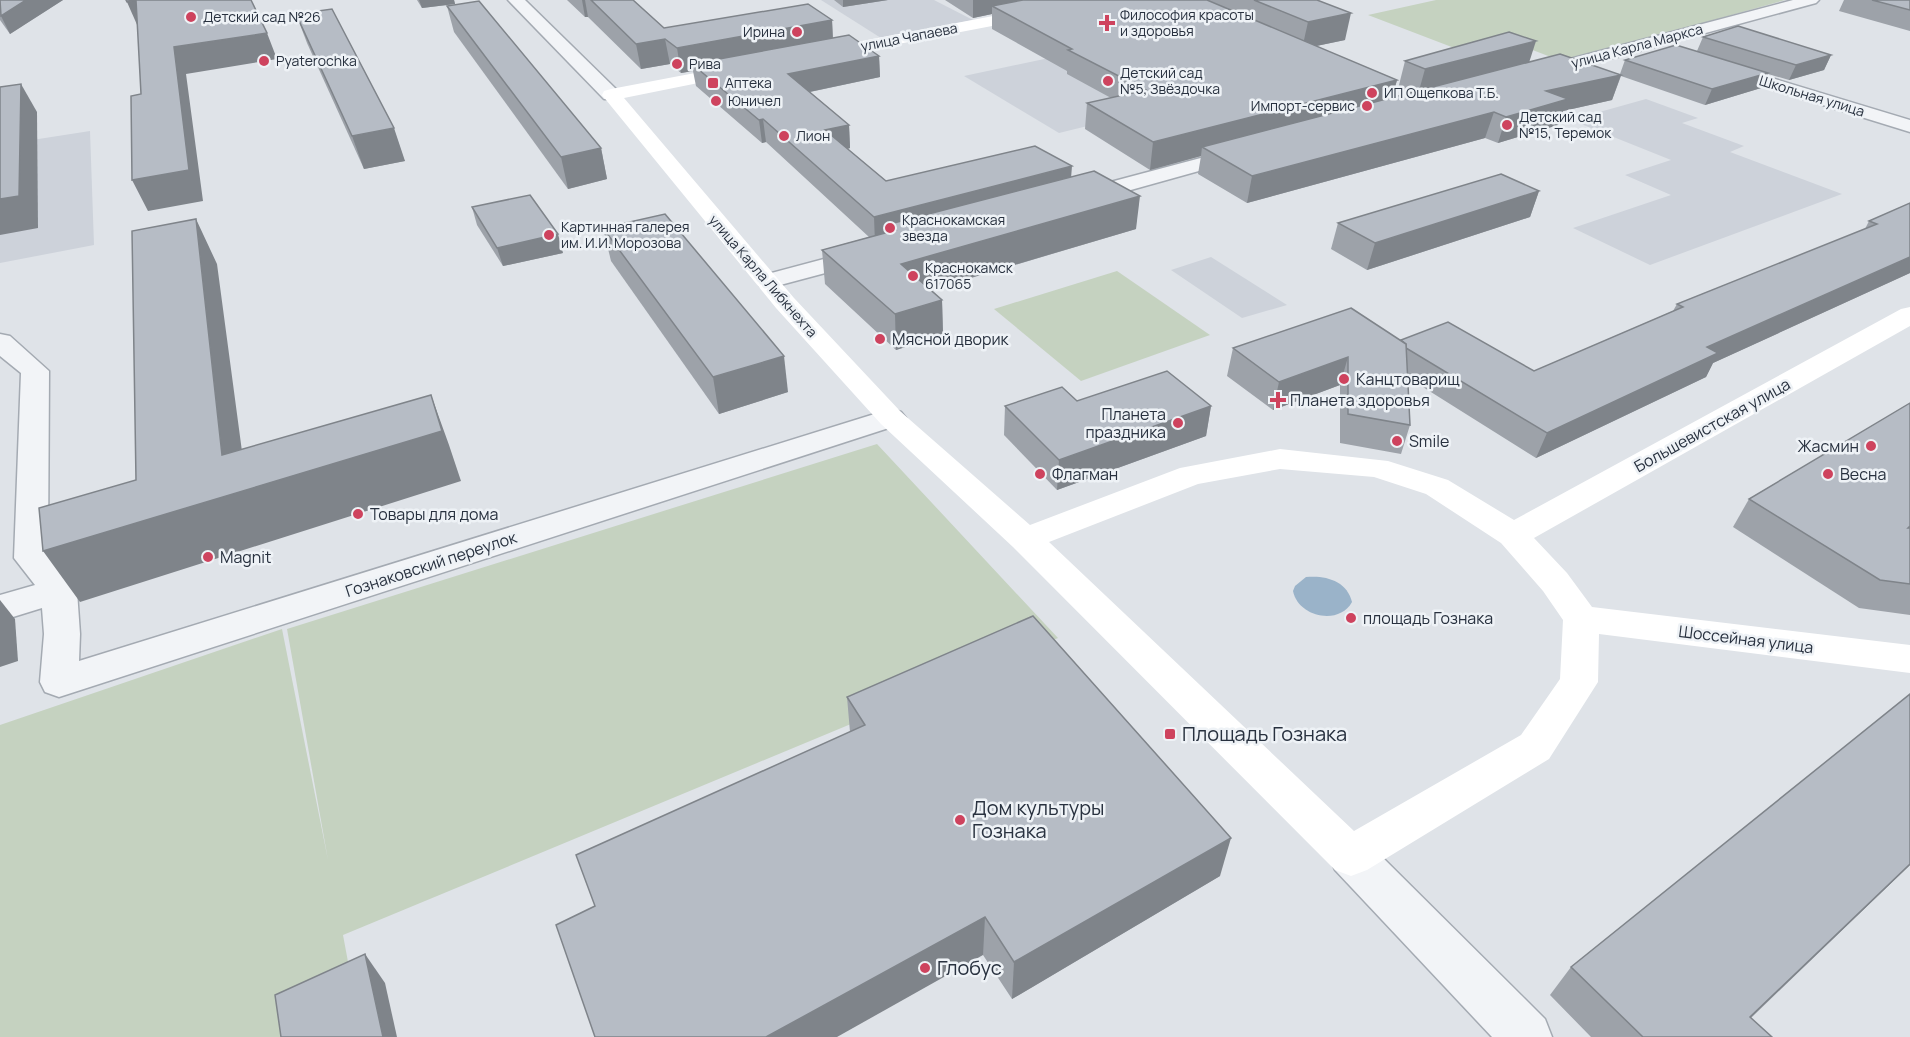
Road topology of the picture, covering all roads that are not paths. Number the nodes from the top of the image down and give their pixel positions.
1 (516, 0) edge
2 (1101, 0) edge
3 (1811, 0) edge
4 (1646, 44) junction
5 (1682, 55) edge
6 (805, 57) edge
7 (1704, 62) edge
8 (748, 68) edge
9 (1516, 79) edge
10 (611, 95) junction
11 (1910, 126) edge
12 (1257, 149) edge
13 (1063, 202) edge
14 (882, 251) edge
15 (769, 281) junction
16 (1910, 315) edge
17 (0, 342) edge
18 (891, 418) junction
19 (1513, 535) junction
20 (1025, 539) junction
21 (58, 591) junction
22 (0, 608) edge
23 (1581, 620) junction
24 (1910, 659) edge
25 (1351, 856) junction
26 (1527, 1037) edge

1 - 10 street, улица Карла Либкнехта
2 - 6 street, улица Чапаева
3 - 4 street, улица Карла Маркса
4 - 5 street
4 - 9 street, улица Карла Маркса
7 - 11 street, Школьная улица
8 - 10 street
10 - 15 street, улица Карла Либкнехта
12 - 13 street
14 - 15 street
15 - 18 street, улица Карла Либкнехта
16 - 19 street, Большевистская улица
17 - 21 street
18 - 20 street, улица Карла Либкнехта
18 - 21 street, Гознаковский переулок
19 - 20 street
19 - 23 street
20 - 25 street, улица Карла Либкнехта
21 - 22 street
23 - 24 street, Шоссейная улица
23 - 25 street
25 - 26 street

